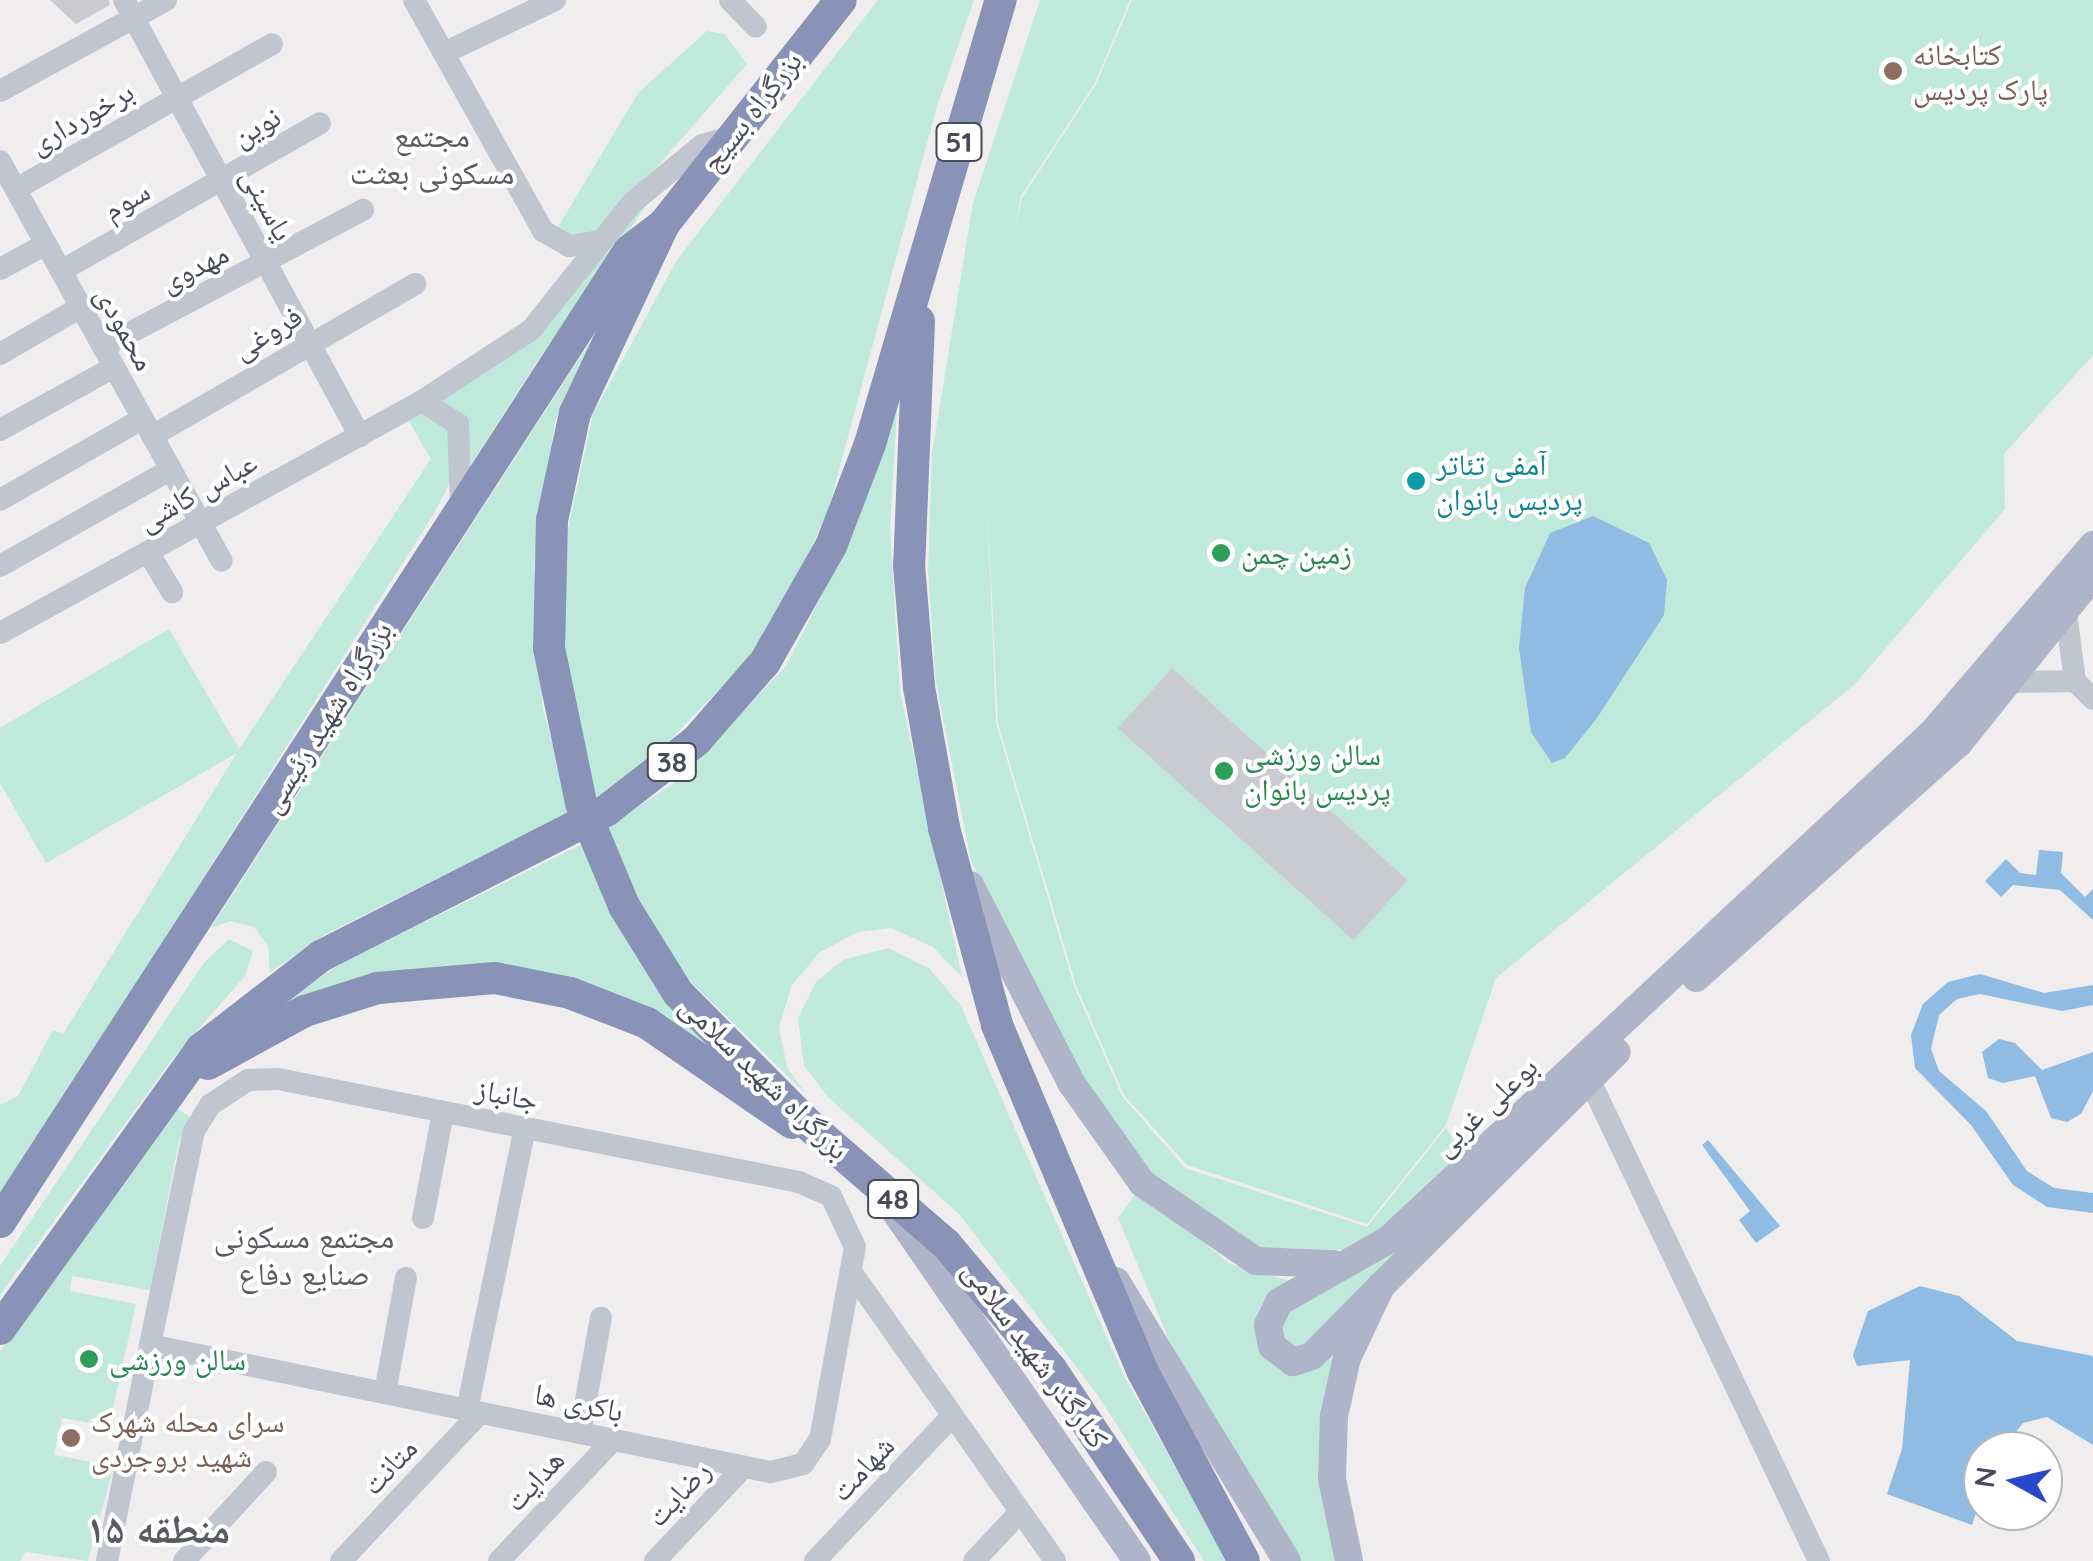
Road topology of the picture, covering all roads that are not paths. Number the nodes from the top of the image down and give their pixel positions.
1 (166, 0) edge
2 (414, 0) edge
3 (555, 0) edge
4 (730, 0) edge
5 (837, 3) edge
6 (1000, 3) edge
7 (129, 9) edge
8 (756, 27) dead end
9 (272, 44) dead end
10 (444, 54) junction
11 (0, 91) edge
12 (176, 96) junction
13 (320, 123) dead end
14 (730, 137) junction
15 (6, 176) edge
16 (222, 180) junction
17 (364, 210) dead end
18 (664, 224) junction
19 (599, 242) junction
20 (46, 244) junction
21 (267, 264) junction
22 (0, 269) edge
23 (61, 271) junction
24 (920, 277) junction
25 (415, 284) dead end
26 (80, 307) junction
27 (309, 342) junction
28 (0, 354) edge
29 (108, 357) junction
30 (422, 402) junction
31 (147, 428) junction
32 (0, 430) edge
33 (360, 436) junction
34 (170, 470) junction
35 (0, 500) edge
36 (460, 506) junction
37 (200, 524) junction
38 (2093, 544) edge
39 (148, 552) junction
40 (222, 560) dead end
41 (0, 566) edge
42 (2093, 576) edge
43 (172, 592) dead end
44 (2066, 613) junction
45 (0, 633) edge
46 (2075, 681) junction
47 (2010, 682) junction
48 (2093, 698) edge
49 (952, 845) junction
50 (1589, 1080) junction
51 (170, 1088) junction
52 (443, 1112) junction
53 (525, 1128) junction
54 (812, 1128) junction
55 (880, 1188) junction
56 (423, 1218) dead end
57 (0, 1222) edge
58 (1086, 1231) junction
59 (1350, 1262) junction
60 (855, 1277) junction
61 (406, 1278) dead end
62 (1381, 1286) junction
63 (601, 1318) dead end
64 (0, 1329) edge
65 (150, 1346) junction
66 (384, 1393) junction
67 (474, 1412) junction
68 (952, 1416) junction
69 (580, 1433) junction
70 (613, 1440) junction
71 (744, 1466) junction
72 (266, 1472) dead end
73 (1101, 1502) junction
74 (1020, 1512) junction
75 (107, 1561) edge
76 (184, 1561) edge
77 (341, 1561) edge
78 (498, 1561) edge
79 (656, 1561) edge
80 (815, 1561) edge
81 (974, 1561) edge
82 (1054, 1561) edge
83 (1123, 1561) edge
84 (1136, 1561) edge
85 (1179, 1561) edge
86 (1244, 1561) edge
87 (1287, 1561) edge
88 (1349, 1561) edge
89 (1819, 1561) edge

1 - 7 street
2 - 10 street
3 - 10 street
4 - 8 street
5 - 14 highway, بزرگراه بسیج
6 - 24 highway, 51
7 - 11 street
7 - 12 street, یاسینی
9 - 12 street, برخورداری
10 - 19 street
12 - 15 street, برخورداری
12 - 16 street, یاسینی
13 - 16 street, نوین
14 - 18 highway, بزرگراه بسیج
14 - 19 street, عباس کاشی
15 - 20 street, محمودی
16 - 21 street, یاسینی
16 - 23 street, سوم
17 - 21 street, مهدوی
18 - 36 highway, بزرگراه شهید رئیسی
18 - 54 highway, بزرگراه شهید سلامی / 48
19 - 30 street, عباس کاشی
20 - 22 street
20 - 23 street, محمودی
21 - 27 street, یاسینی
21 - 29 street, مهدوی
23 - 26 street, محمودی
24 - 49 highway
24 - 51 highway, 38
25 - 27 street, فروغی
26 - 28 street
26 - 29 street, محمودی
27 - 31 street, فروغی
27 - 33 street, یاسینی
29 - 31 street, محمودی
29 - 32 street, مهدوی
30 - 33 street, عباس کاشی
30 - 36 street
31 - 34 street, محمودی
31 - 35 street, فروغی
33 - 37 street, عباس کاشی
34 - 37 street, محمودی
34 - 41 street
36 - 57 highway, بزرگراه شهید رئیسی
37 - 39 street, عباس کاشی
37 - 40 street, محمودی
38 - 59 main road, بوعلی غربی
39 - 43 street
39 - 45 street, عباس کاشی
42 - 44 main road, بوعلی غربی
44 - 46 street
44 - 47 main road, بوعلی غربی
46 - 47 street
46 - 48 street
47 - 50 main road, بوعلی غربی
49 - 58 highway
49 - 59 main road, بوعلی غربی
50 - 62 main road, بوعلی غربی
50 - 89 street
51 - 54 highway
51 - 64 highway, 38
52 - 53 street, جانباز
52 - 56 street
52 - 65 street, جانباز
53 - 60 street, جانباز
53 - 67 street
54 - 55 highway, بزرگراه شهید سلامی / 48
55 - 73 main road, کنارگذر شهید سلامی
55 - 85 highway, بزرگراه شهید سلامی / 48
58 - 86 highway
58 - 87 main road
59 - 62 main road
60 - 68 street, جانباز
60 - 71 street, باکری ها
61 - 66 street
62 - 88 main road, بوعلی غربی
63 - 69 street
65 - 66 street, باکری ها
65 - 75 street, جانباز
66 - 67 street, باکری ها
67 - 69 street, باکری ها
67 - 77 street, متانت
68 - 74 street, جانباز
68 - 80 street, شهامت
69 - 70 street, باکری ها
70 - 71 street, باکری ها
70 - 78 street, هدایت
71 - 79 street, رضایت
72 - 76 street
73 - 83 main road
73 - 84 main road, کنارگذر شهید سلامی
74 - 81 street
74 - 82 street, جانباز

